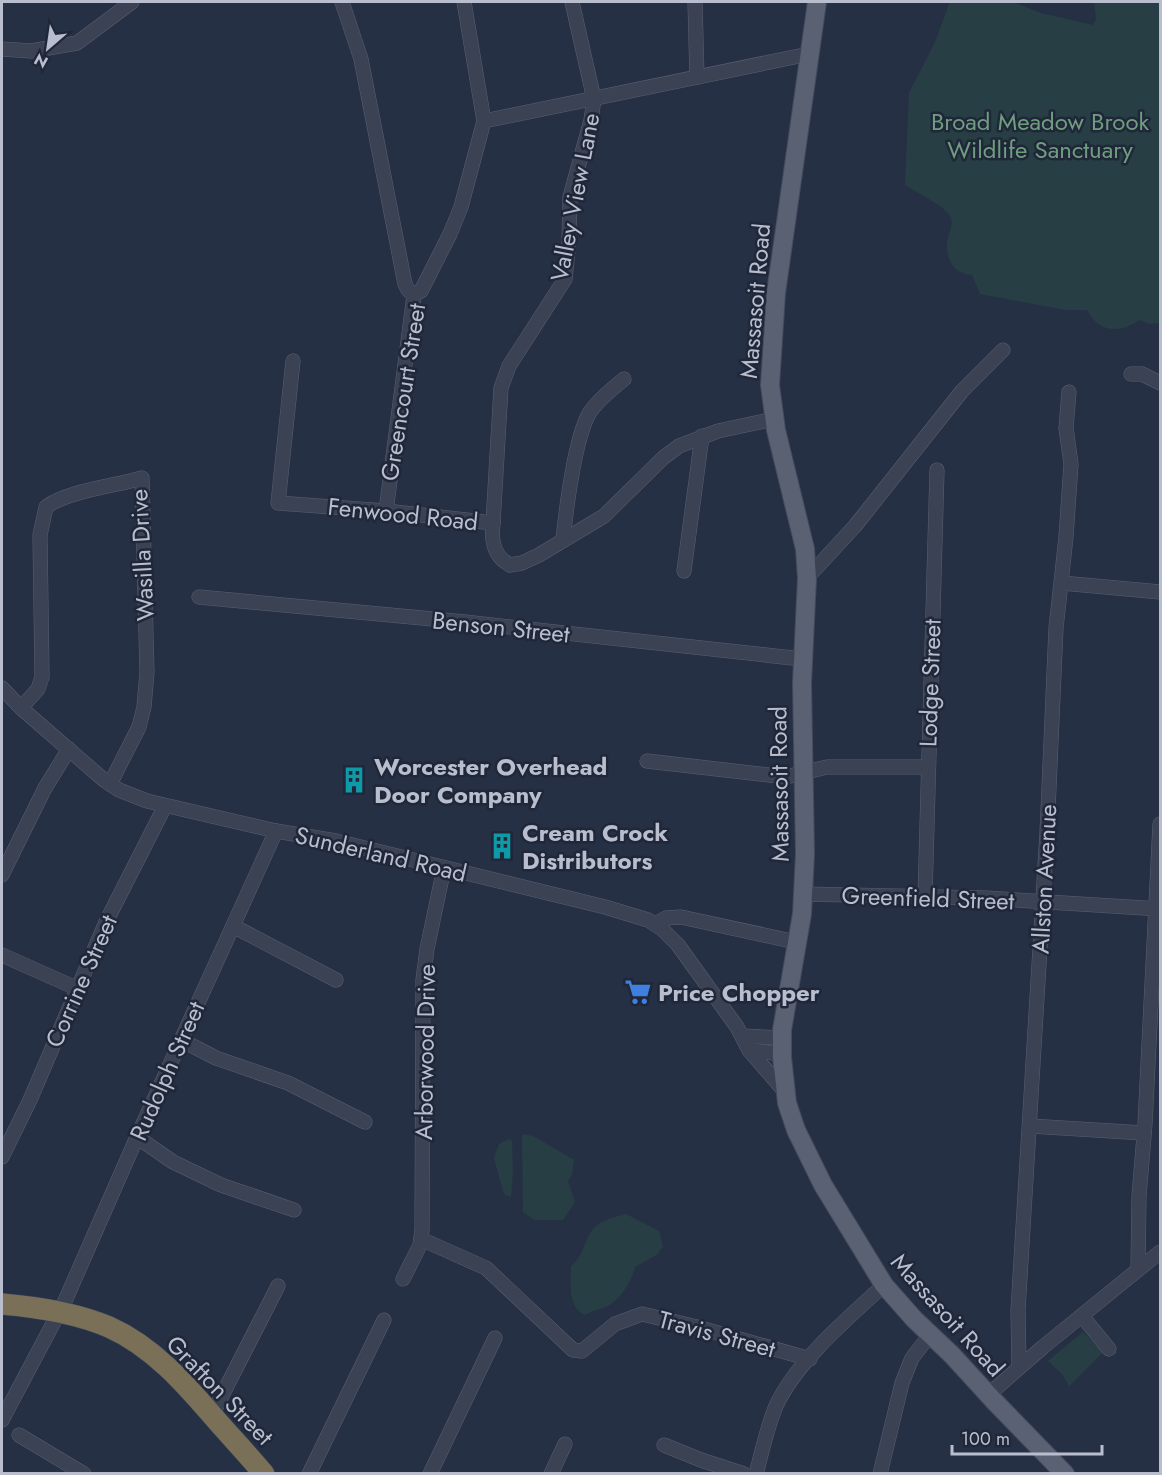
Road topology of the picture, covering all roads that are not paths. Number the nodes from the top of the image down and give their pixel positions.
1 (132, 2) edge
2 (342, 2) edge
3 (464, 2) edge
4 (572, 2) edge
5 (695, 2) edge
6 (817, 2) edge
7 (2, 49) edge
8 (809, 54) junction
9 (697, 77) junction
10 (594, 99) junction
11 (484, 121) junction
12 (414, 295) junction
13 (1003, 350) dead end
14 (293, 361) dead end
15 (1131, 374) dead end
16 (624, 379) dead end
17 (1161, 383) edge
18 (1069, 392) dead end
19 (774, 418) junction
20 (702, 436) junction
21 (937, 470) dead end
22 (386, 511) junction
23 (493, 523) junction
24 (563, 540) junction
25 (684, 571) dead end
26 (807, 578) junction
27 (1062, 583) junction
28 (1161, 592) edge
29 (199, 597) dead end
30 (802, 659) junction
31 (2, 688) edge
32 (21, 708) junction
33 (69, 749) junction
34 (646, 760) dead end
35 (927, 767) junction
36 (804, 772) junction
37 (110, 784) junction
38 (165, 806) junction
39 (1161, 824) edge
40 (276, 831) junction
41 (444, 868) junction
42 (2, 875) edge
43 (803, 894) junction
44 (925, 897) junction
45 (1043, 903) junction
46 (1158, 909) edge
47 (655, 924) junction
48 (233, 926) junction
49 (796, 942) junction
50 (2, 955) edge
51 (336, 980) dead end
52 (76, 988) junction
53 (742, 1036) junction
54 (181, 1040) junction
55 (782, 1046) junction
56 (749, 1050) junction
57 (786, 1093) junction
58 (365, 1122) dead end
59 (1030, 1126) junction
60 (1144, 1132) junction
61 (137, 1137) junction
62 (2, 1157) edge
63 (294, 1210) dead end
64 (421, 1239) junction
65 (1161, 1252) edge
66 (1138, 1270) junction
67 (403, 1279) dead end
68 (884, 1285) junction
69 (278, 1286) dead end
70 (2, 1304) edge
71 (59, 1313) junction
72 (1082, 1316) junction
73 (384, 1320) dead end
74 (930, 1335) junction
75 (495, 1338) dead end
76 (1109, 1349) dead end
77 (810, 1359) junction
78 (1019, 1367) junction
79 (988, 1395) junction
80 (212, 1416) junction
81 (2, 1420) edge
82 (19, 1435) dead end
83 (566, 1444) dead end
84 (664, 1445) dead end
85 (84, 1473) edge
86 (264, 1473) edge
87 (309, 1473) edge
88 (430, 1473) edge
89 (550, 1473) edge
90 (744, 1473) edge
91 (756, 1473) edge
92 (880, 1473) edge
93 (1065, 1473) edge

1 - 7 street
2 - 12 street
3 - 11 street, Greencourt Street
4 - 10 street, Valley View Lane
5 - 9 street
6 - 8 main road, Massasoit Road
8 - 9 street
8 - 19 main road, Massasoit Road
9 - 10 street
10 - 11 street
10 - 23 street, Valley View Lane
11 - 12 street, Greencourt Street
12 - 22 street, Greencourt Street
13 - 26 street
14 - 22 street, Fenwood Road
15 - 17 street
16 - 24 street
18 - 27 street, Allston Avenue
19 - 20 street, Fenwood Road
19 - 26 main road, Massasoit Road
20 - 24 street, Fenwood Road
20 - 25 street
21 - 35 street, Lodge Street
22 - 23 street, Fenwood Road
23 - 24 street, Fenwood Road
26 - 30 main road, Massasoit Road
27 - 28 street
27 - 45 street, Allston Avenue
29 - 30 street, Benson Street
30 - 36 main road, Massasoit Road
31 - 32 street, Sunderland Road
32 - 33 street, Sunderland Road
32 - 37 street, Wasilla Drive
33 - 37 street, Sunderland Road
33 - 42 street
34 - 36 street
35 - 36 street
35 - 44 street, Lodge Street
36 - 43 main road, Massasoit Road
37 - 38 street, Sunderland Road
38 - 40 street, Sunderland Road
38 - 52 street, Corrine Street
39 - 46 street
40 - 41 street, Sunderland Road
40 - 48 street, Rudolph Street
41 - 47 street, Sunderland Road
41 - 64 street, Arborwood Drive
43 - 44 street, Greenfield Street
43 - 49 main road, Massasoit Road
44 - 45 street, Greenfield Street
45 - 46 street, Greenfield Street
45 - 59 street, Allston Avenue
46 - 60 street
47 - 49 street
47 - 53 street, Sunderland Road
48 - 51 street
48 - 54 street, Rudolph Street
49 - 55 main road, Massasoit Road
50 - 52 street
52 - 62 street, Corrine Street
53 - 55 street
53 - 56 street, Sunderland Road
54 - 58 street
54 - 61 street, Rudolph Street
55 - 56 street
55 - 57 main road, Massasoit Road
56 - 57 street, Sunderland Road
57 - 68 main road, Massasoit Road
59 - 60 street
59 - 78 street, Allston Avenue
60 - 66 street
61 - 63 street
61 - 71 street, Rudolph Street
64 - 67 street
64 - 77 street, Travis Street
65 - 66 street
66 - 72 street
68 - 74 main road, Massasoit Road
68 - 77 street
69 - 80 street
70 - 71 highway, Grafton Street
71 - 80 highway, Grafton Street
71 - 81 street, Rudolph Street
72 - 76 street
72 - 78 street
73 - 87 street
74 - 79 main road, Massasoit Road
74 - 92 street
75 - 88 street
77 - 91 street
78 - 79 street
79 - 93 main road, Massasoit Road
80 - 86 highway, Grafton Street
82 - 85 street
83 - 89 street
84 - 90 street

